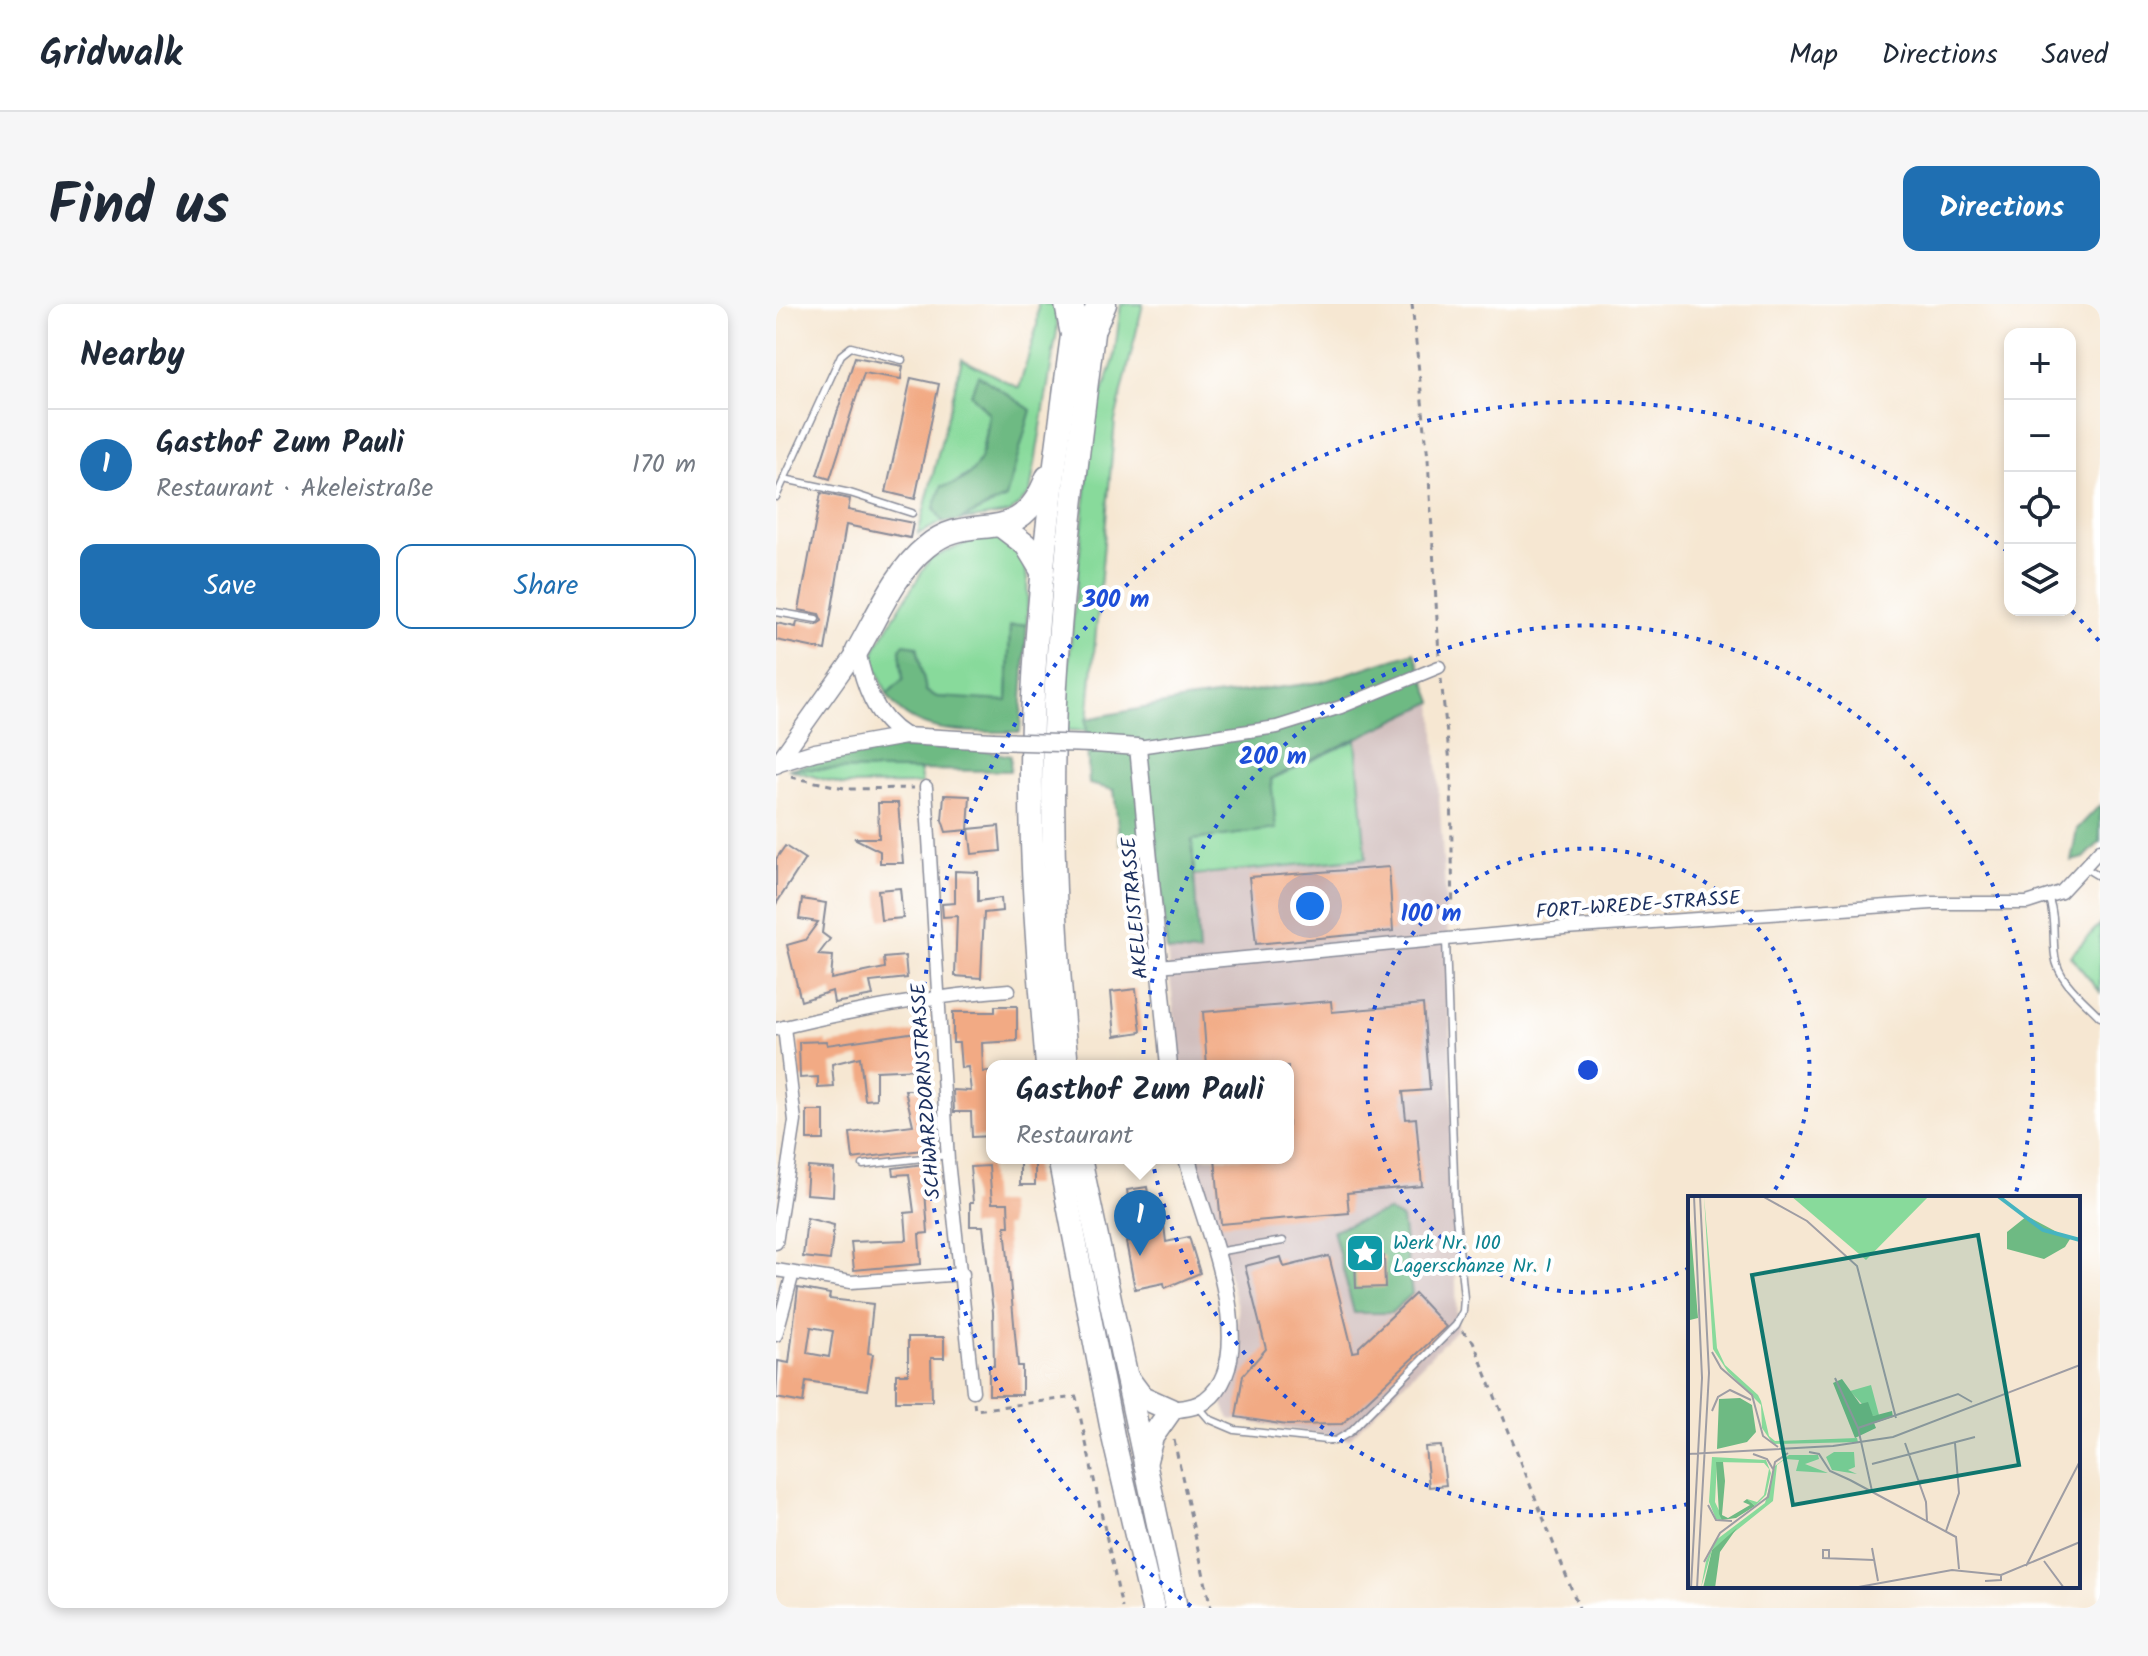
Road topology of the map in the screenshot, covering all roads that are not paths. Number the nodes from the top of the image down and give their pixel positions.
1 (1067, 304) edge
2 (1076, 304) edge
3 (1104, 304) edge
4 (1088, 320) edge
5 (902, 360) dead end
6 (1058, 442) junction
7 (784, 479) junction
8 (776, 497) edge
9 (912, 513) dead end
10 (1001, 526) junction
11 (1043, 573) junction
12 (776, 612) edge
13 (816, 619) dead end
14 (857, 651) junction
15 (1439, 667) road end
16 (905, 736) junction
17 (1138, 747) junction
18 (776, 764) edge
19 (926, 787) road end
20 (2100, 850) edge
21 (2085, 868) junction
22 (2100, 877) edge
23 (2049, 899) junction
24 (1449, 940) junction
25 (1159, 966) junction
26 (1009, 990) dead end
27 (938, 995) junction
28 (2100, 1017) edge
29 (780, 1028) edge
30 (1047, 1060) edge
31 (1066, 1060) edge
32 (1168, 1060) edge
33 (948, 1155) junction
34 (1060, 1164) edge
35 (1081, 1164) edge
36 (1189, 1164) edge
37 (863, 1165) dead end
38 (1283, 1241) dead end
39 (776, 1243) edge
40 (1216, 1252) junction
41 (776, 1270) edge
42 (793, 1273) junction
43 (963, 1274) junction
44 (776, 1335) edge
45 (1123, 1372) junction
46 (973, 1391) road end
47 (1197, 1405) junction
48 (1171, 1410) junction
49 (1144, 1469) junction
50 (1153, 1608) edge
51 (1176, 1608) edge

1 - 4 highway
2 - 4 highway
3 - 4 highway
4 - 6 highway
4 - 31 highway
5 - 7 lane
6 - 10 highway
6 - 11 highway
7 - 8 lane
7 - 9 lane
10 - 11 highway
10 - 14 highway
11 - 30 highway
12 - 13 lane
14 - 16 street
14 - 18 street
15 - 17 street
16 - 17 street, bridge
16 - 18 street
17 - 25 street, AKELEISTRASSE
19 - 27 street, SCHWARZDORNSTRASSE
20 - 21 street
21 - 22 lane
21 - 23 street
23 - 24 street, FORT-WREDE-STRASSE
23 - 28 lane
24 - 25 street, FORT-WREDE-STRASSE
24 - 47 lane
25 - 32 street, AKELEISTRASSE
26 - 27 street
27 - 29 street
27 - 33 street, SCHWARZDORNSTRASSE
29 - 39 street
33 - 37 lane
33 - 43 street, SCHWARZDORNSTRASSE
34 - 50 highway
35 - 45 highway
36 - 40 street
38 - 40 lane
40 - 47 street
41 - 42 street
42 - 43 street
42 - 44 street
43 - 46 street, SCHWARZDORNSTRASSE
45 - 48 highway
45 - 49 highway
47 - 48 street
48 - 49 highway
49 - 51 highway

